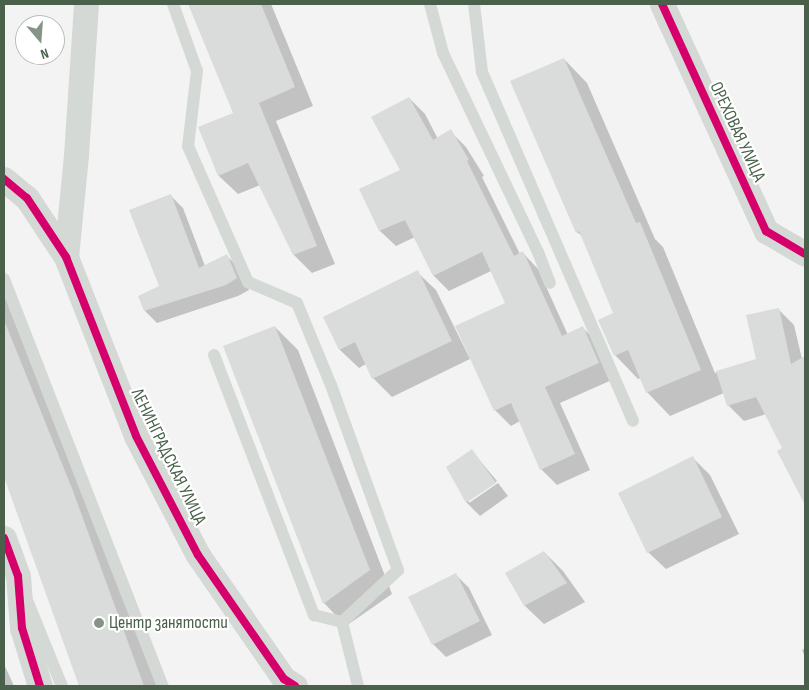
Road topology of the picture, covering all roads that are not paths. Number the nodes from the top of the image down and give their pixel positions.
1 (86, 4) edge
2 (173, 4) edge
3 (430, 4) edge
4 (474, 4) edge
5 (662, 4) edge
6 (4, 179) edge
7 (805, 254) edge
8 (66, 257) junction
9 (4, 279) edge
10 (550, 283) dead end
11 (214, 355) dead end
12 (633, 421) dead end
13 (4, 538) edge
14 (18, 576) junction
15 (342, 622) junction
16 (40, 686) edge
17 (62, 686) edge
18 (163, 686) edge
19 (296, 686) edge
20 (358, 686) edge

1 - 8 street
2 - 15 lane
3 - 10 lane
4 - 12 lane
5 - 7 street, ОРЕХОВАЯ УЛИЦА
6 - 8 street, ЛЕНИНГРАДСКАЯ УЛИЦА
8 - 19 street, ЛЕНИНГРАДСКАЯ УЛИЦА
9 - 18 lane
11 - 15 lane
13 - 14 street
14 - 16 street
14 - 17 lane
15 - 20 lane

